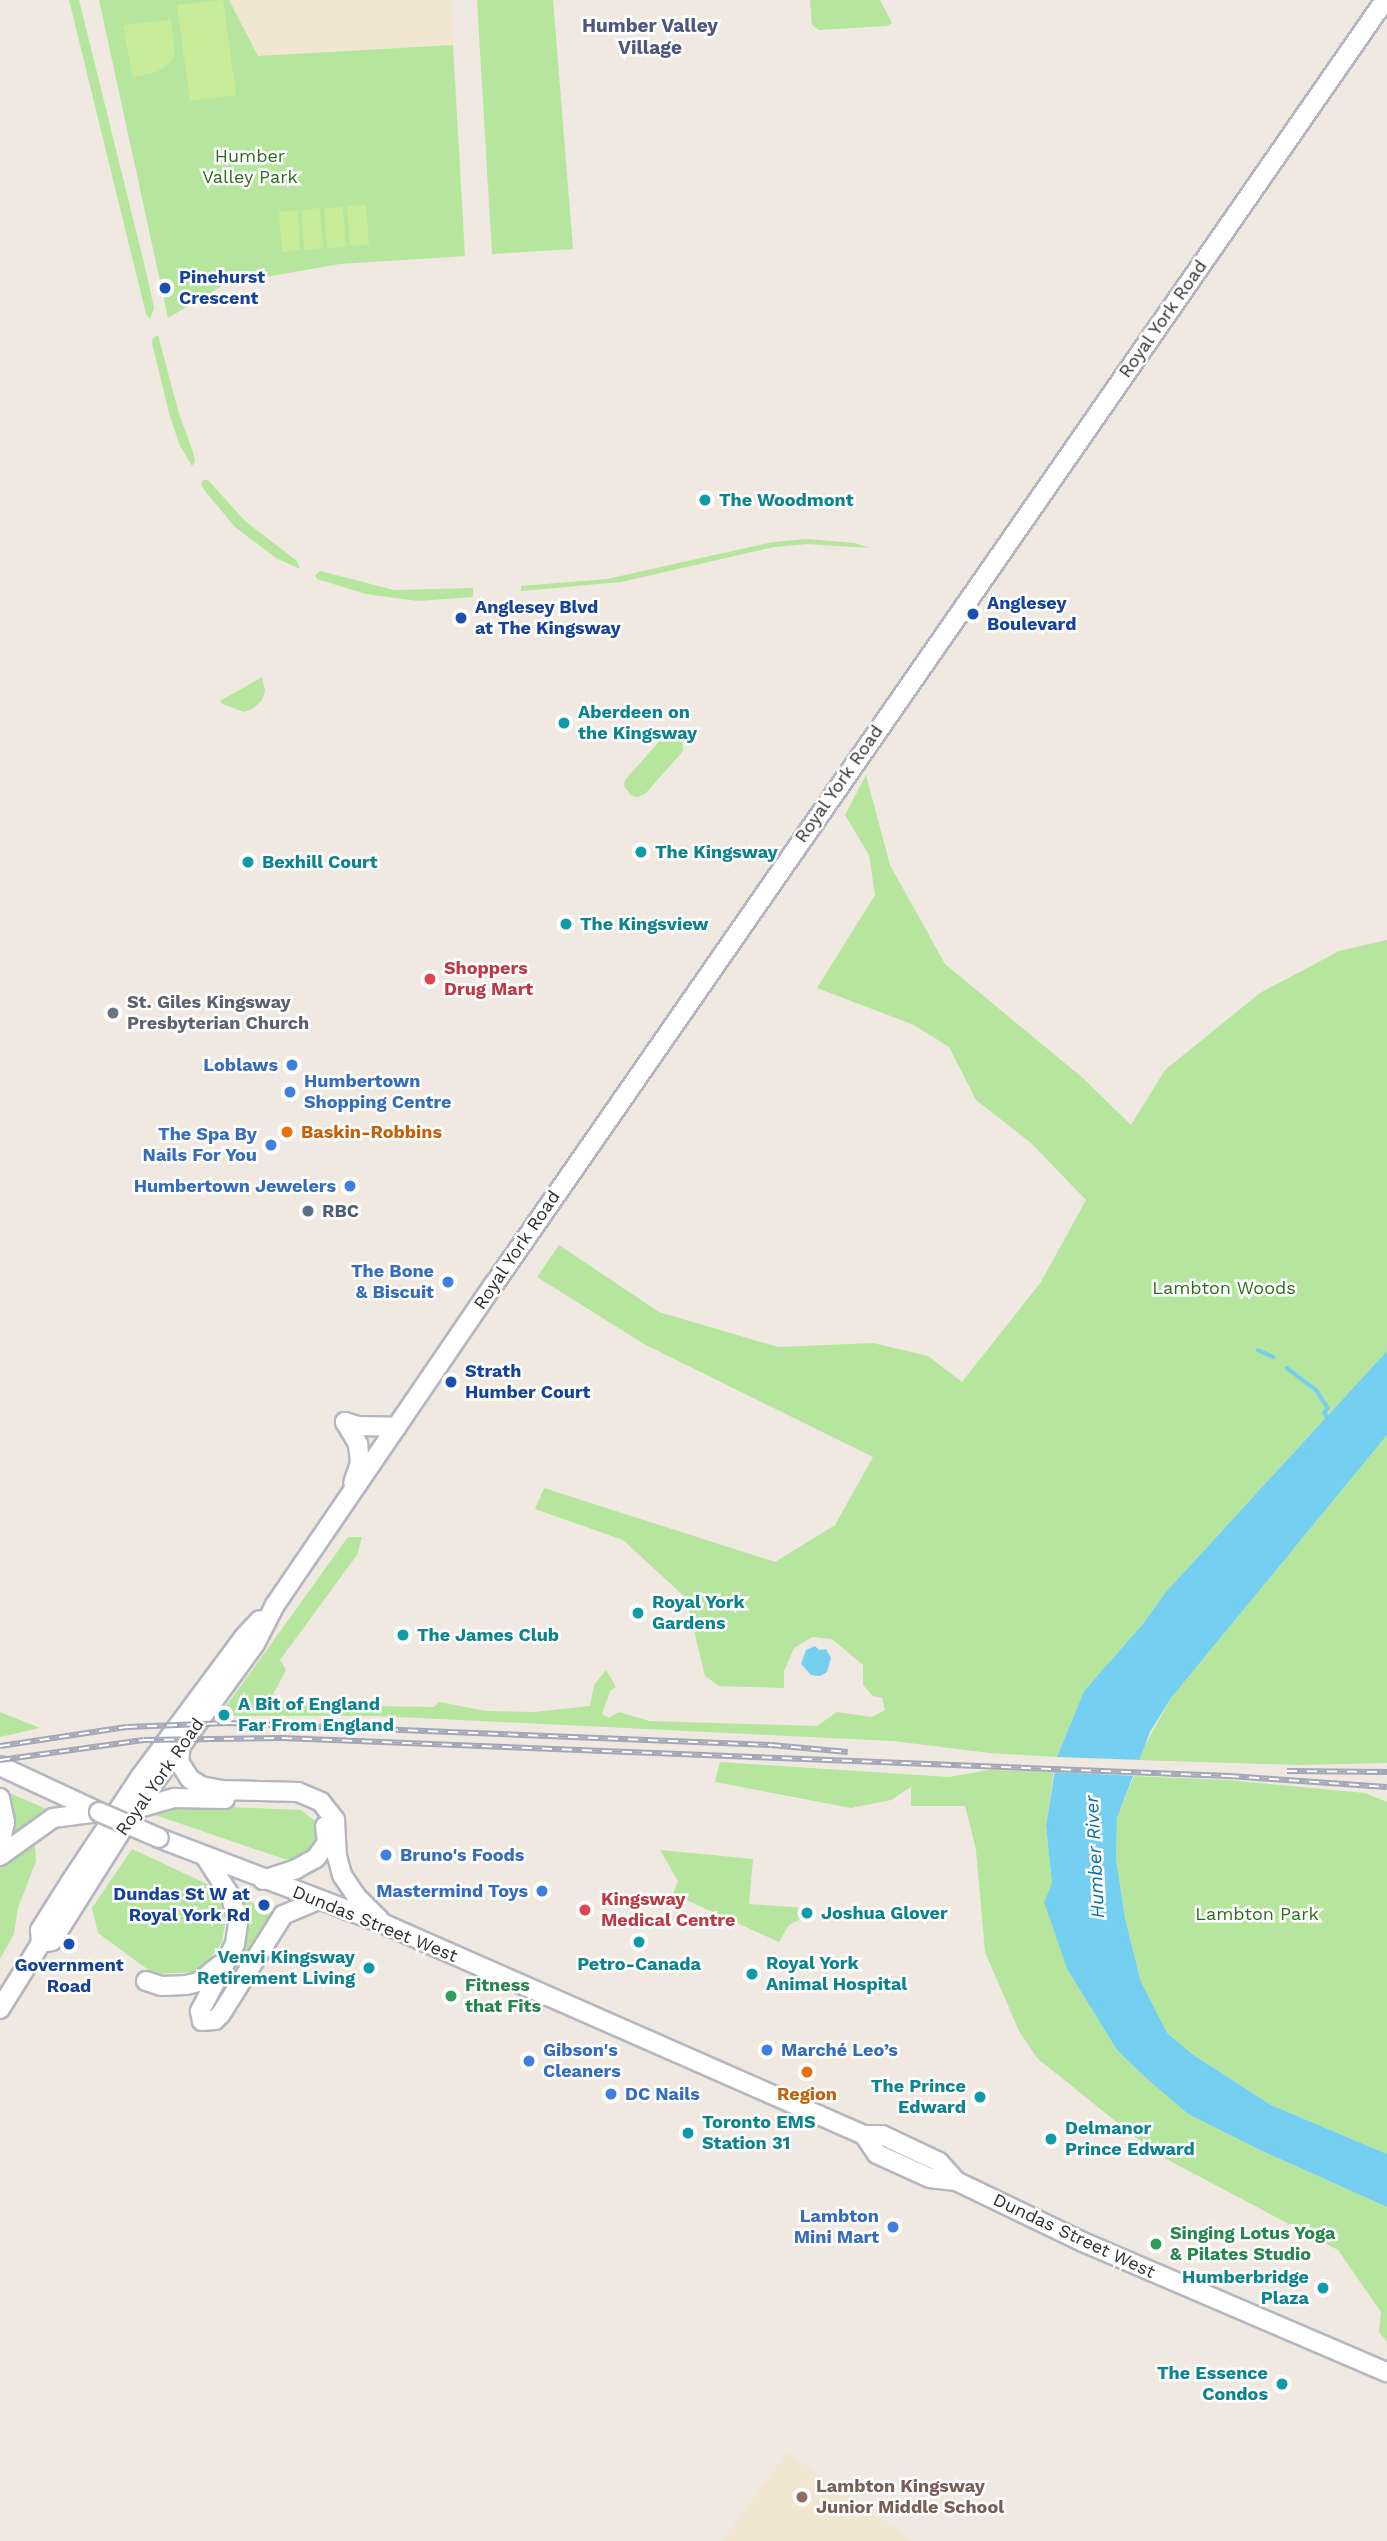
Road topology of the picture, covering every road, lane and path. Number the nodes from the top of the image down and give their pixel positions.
1 (1385, 0) edge
2 (397, 1427) junction
3 (345, 1504) junction
4 (275, 1605) junction
5 (181, 1745) junction
6 (0, 1766) edge
7 (0, 1798) edge
8 (135, 1809) junction
9 (99, 1812) junction
10 (2, 1851) edge
11 (206, 1858) junction
12 (262, 1880) junction
13 (319, 1900) junction
14 (384, 1924) junction
15 (41, 1943) junction
16 (228, 1958) junction
17 (146, 1981) dead end
18 (0, 2009) edge
19 (1387, 2372) edge

1 - 2 main road, Royal York Road
2 - 3 main road, Royal York Road
2 - 3 main road
3 - 4 main road, Royal York Road
4 - 5 main road, Royal York Road
4 - 15 main road, Royal York Road
5 - 8 main road, Royal York Road
5 - 14 main road
6 - 9 main road, Dundas Street West
7 - 10 main road
8 - 12 main road
8 - 15 main road, Royal York Road
9 - 10 main road
9 - 11 main road, Dundas Street West, bridge
11 - 12 main road, Dundas Street West
11 - 16 main road
12 - 13 main road, Dundas Street West
13 - 14 main road, Dundas Street West
13 - 16 main road
14 - 19 main road, Dundas Street West
15 - 18 main road, Royal York Road
16 - 17 main road

